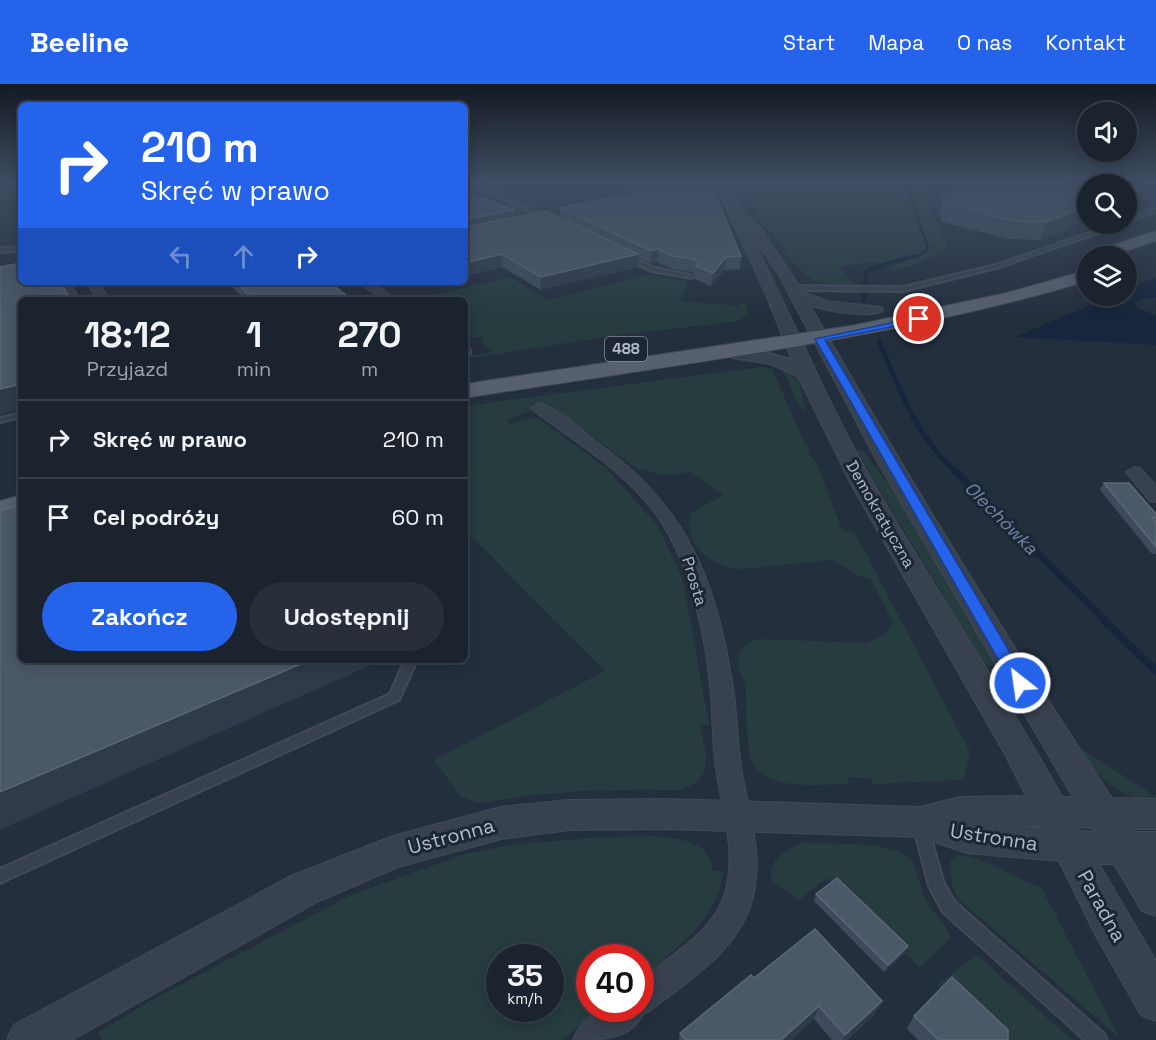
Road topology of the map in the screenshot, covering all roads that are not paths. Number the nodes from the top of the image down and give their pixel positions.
1 (740, 228) edge
2 (752, 228) edge
3 (1091, 234) edge
4 (1156, 236) edge
5 (1126, 246) edge
6 (18, 249) edge
7 (0, 250) edge
8 (1156, 252) edge
9 (621, 254) edge
10 (1137, 258) edge
11 (1077, 262) edge
12 (692, 276) dead end
13 (1077, 278) edge
14 (369, 285) edge
15 (796, 292) junction
16 (386, 297) edge
17 (875, 300) junction
18 (816, 330) junction
19 (791, 334) junction
20 (732, 353) junction
21 (805, 372) junction
22 (468, 373) edge
23 (468, 391) edge
24 (539, 408) dead end
25 (18, 416) edge
26 (0, 420) edge
27 (1134, 472) dead end
28 (18, 485) edge
29 (0, 490) edge
30 (1156, 497) edge
31 (18, 505) edge
32 (0, 510) edge
33 (410, 663) edge
34 (1051, 810) junction
35 (1100, 811) junction
36 (1156, 814) edge
37 (739, 816) junction
38 (920, 822) junction
39 (1070, 847) junction
40 (1140, 848) edge
41 (0, 876) edge
42 (1156, 898) edge
43 (654, 987) edge
44 (1156, 1000) edge
45 (612, 1022) edge
46 (29, 1040) edge
47 (590, 1040) edge
48 (1098, 1040) edge

1 - 19 street, Demokratyczna
2 - 15 street, Demokratyczna
3 - 17 lane
4 - 5 main road
6 - 7 lane
8 - 10 main road
9 - 12 lane
11 - 17 main road, 488
13 - 18 main road, 488
14 - 16 street
15 - 17 lane
15 - 17 street
15 - 18 street, Demokratyczna
17 - 18 main road, 488
18 - 19 main road, 488
18 - 35 street, Demokratyczna
19 - 20 main road, 488
19 - 21 street, Demokratyczna
19 - 22 main road, 488
20 - 21 street
20 - 23 main road, 488
21 - 34 street, Demokratyczna
24 - 37 street, Prosta
25 - 26 lane
27 - 30 street
28 - 29 main road
31 - 32 main road
33 - 41 lane
34 - 35 street, Ustronna
34 - 38 street, Ustronna
34 - 39 street, Paradna
35 - 36 street, Ustronna
35 - 40 street
37 - 38 street, Ustronna
37 - 43 street, Prosta
37 - 46 street, Ustronna
38 - 39 street, Ustronna
38 - 48 lane
39 - 40 street, Ustronna
39 - 44 street, Paradna
40 - 42 street
45 - 47 street

